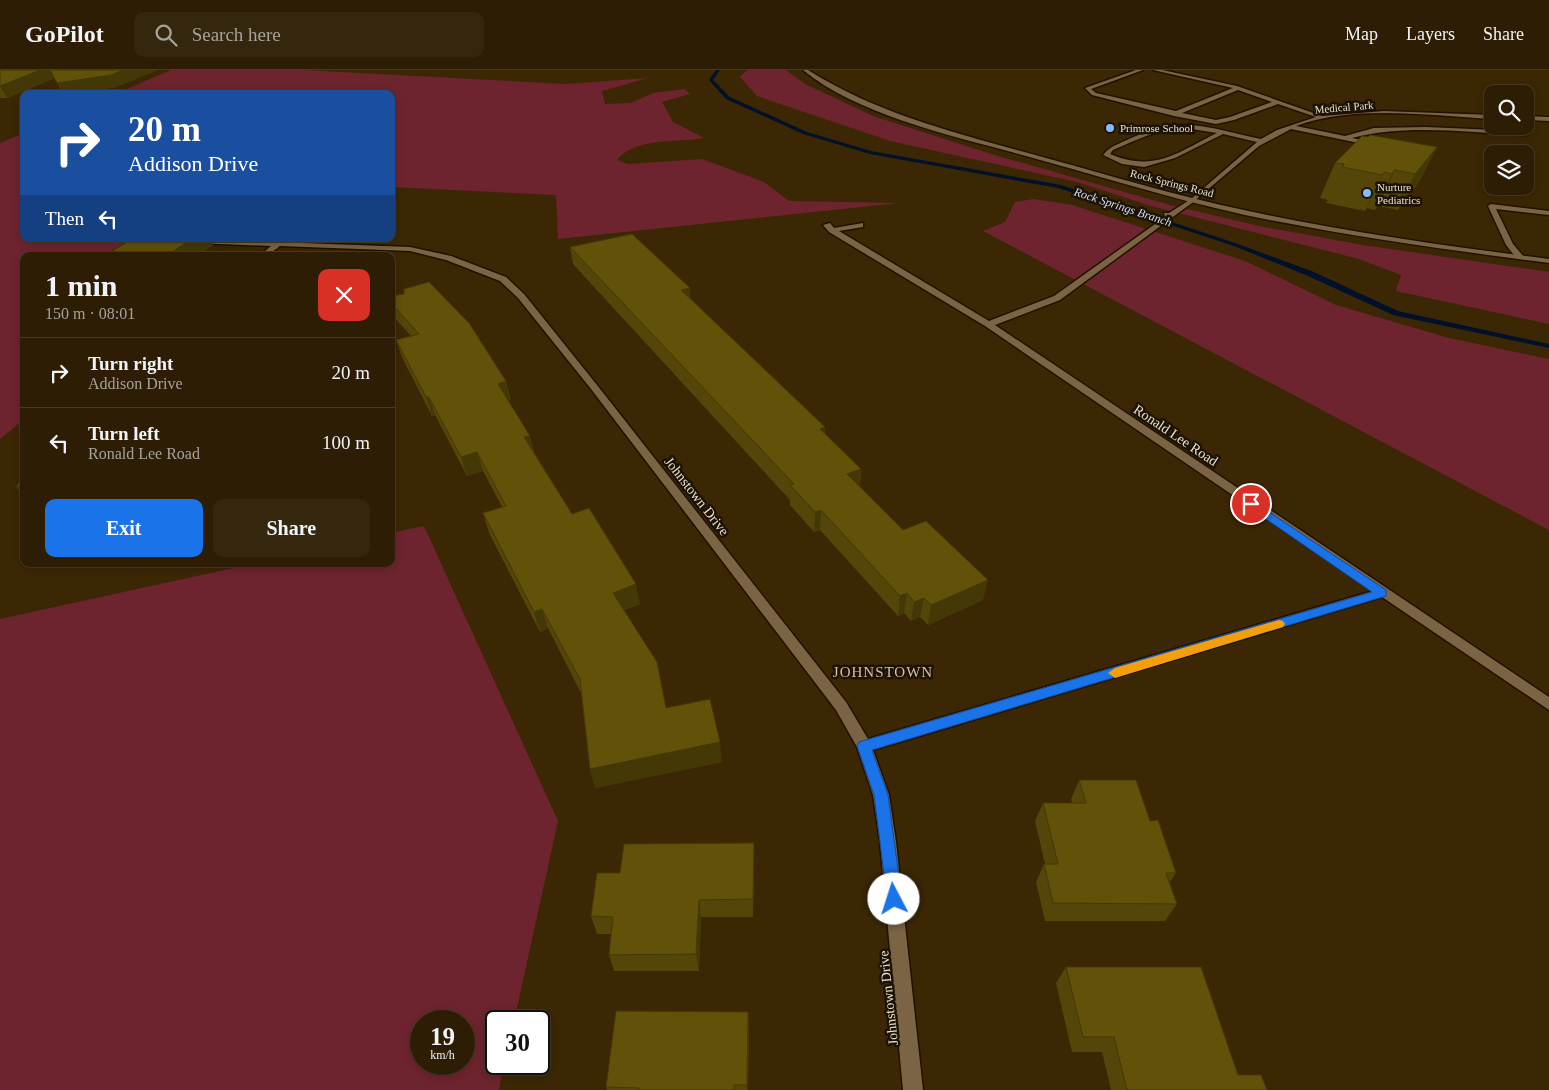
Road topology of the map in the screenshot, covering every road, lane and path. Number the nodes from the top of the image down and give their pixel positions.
1 (805, 70) edge
2 (1141, 70) edge
3 (1155, 70) edge
4 (1238, 88) junction
5 (1279, 102) junction
6 (1174, 114) junction
7 (1484, 117) edge
8 (1321, 118) junction
9 (1534, 118) edge
10 (1549, 119) edge
11 (1290, 126) junction
12 (1484, 132) edge
13 (1222, 133) junction
14 (1345, 138) junction
15 (1263, 141) junction
16 (1381, 145) edge
17 (1193, 200) junction
18 (1549, 213) edge
19 (860, 225) dead end
20 (282, 242) edge
21 (268, 252) edge
22 (1520, 257) junction
23 (1549, 261) edge
24 (988, 324) junction
25 (1382, 593) junction
26 (1549, 704) edge
27 (864, 746) junction
28 (913, 1090) edge

1 - 17 street, Rock Springs Road
2 - 6 street
3 - 4 street
4 - 5 street
4 - 6 street
5 - 6 street
5 - 8 street
7 - 8 street, Medical Park
8 - 11 street, Medical Park
9 - 10 street
11 - 14 street
11 - 15 street, Medical Park
12 - 14 street
13 - 13 street
13 - 15 street
14 - 16 street
15 - 17 street, Medical Park
17 - 22 street, Rock Springs Road
17 - 24 street, Medical Park
18 - 22 street
19 - 24 street, Ronald Lee Road
20 - 21 street
20 - 27 street, Johnstown Drive
22 - 23 street, Rock Springs Road
24 - 25 street, Ronald Lee Road
25 - 26 street, Ronald Lee Road
25 - 27 street
27 - 28 street, Johnstown Drive

